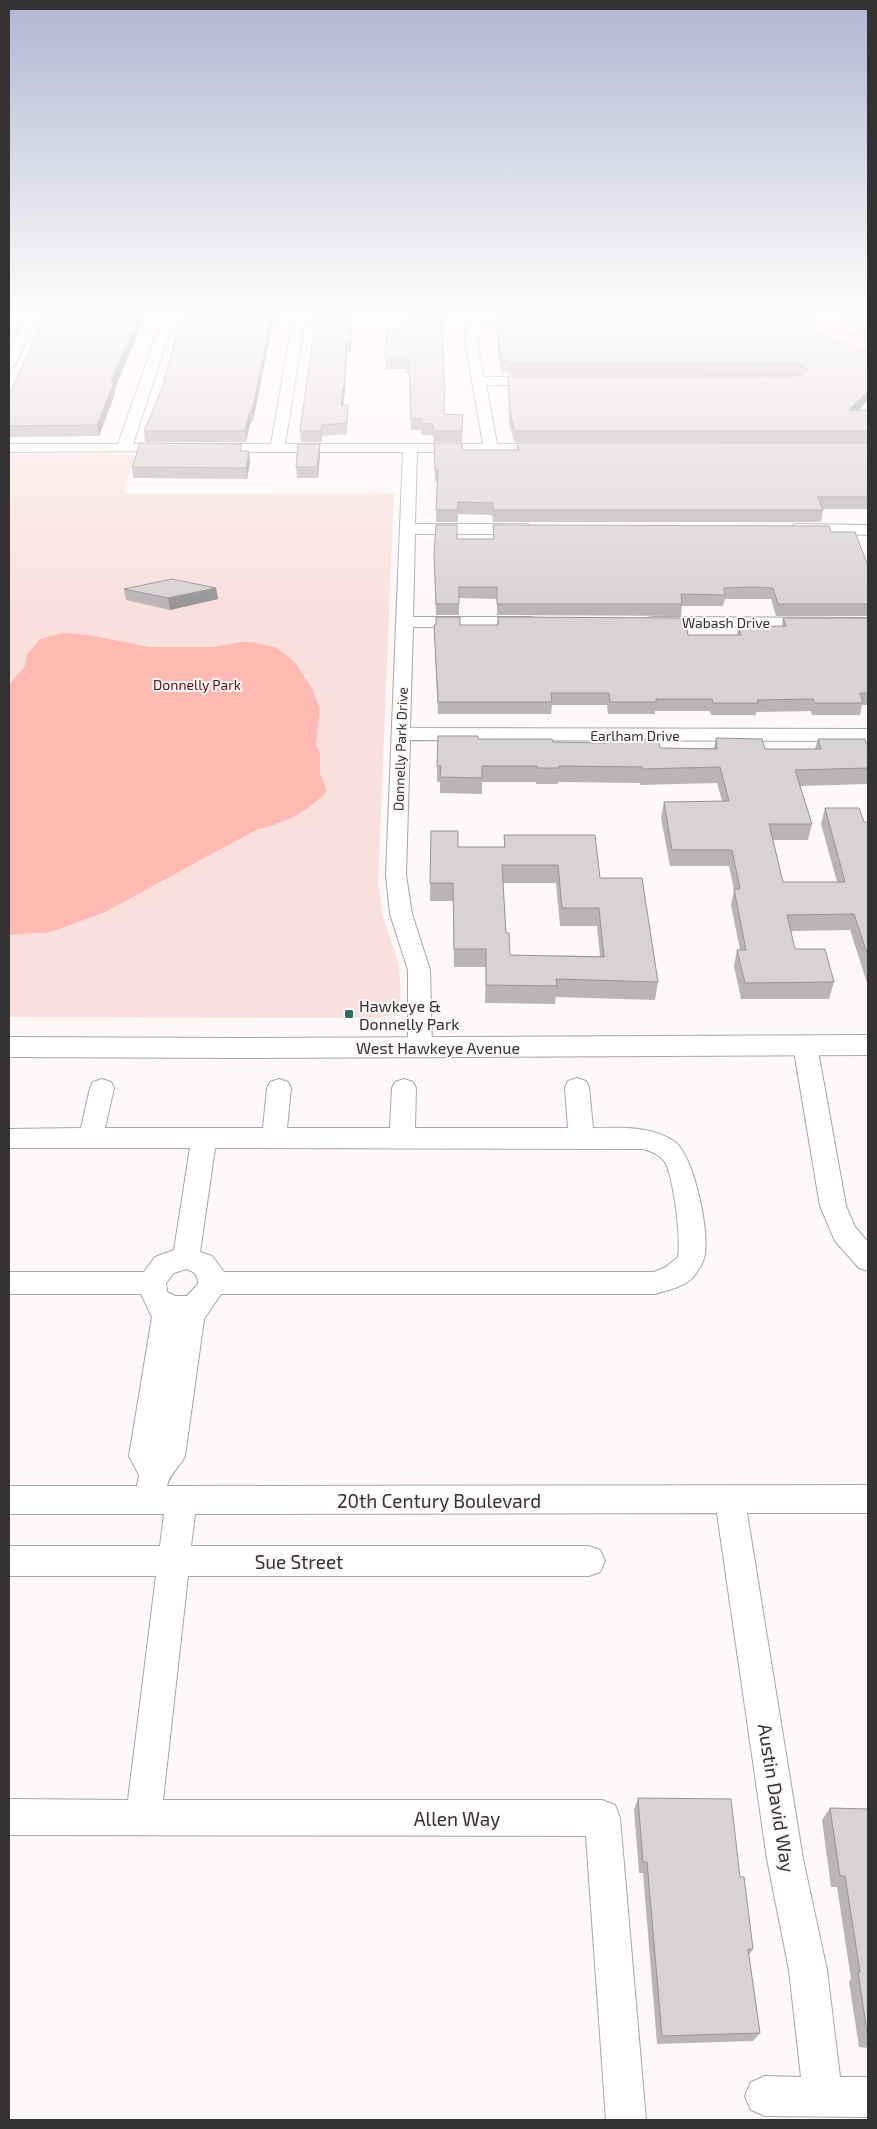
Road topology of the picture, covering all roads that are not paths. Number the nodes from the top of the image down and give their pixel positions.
1 (136, 412) edge
2 (283, 412) edge
3 (484, 412) edge
4 (9, 448) edge
5 (124, 448) junction
6 (277, 448) junction
7 (410, 448) junction
8 (491, 448) junction
9 (560, 448) edge
10 (408, 529) junction
11 (537, 529) edge
12 (786, 529) edge
13 (868, 530) edge
14 (404, 622) junction
15 (542, 622) edge
16 (641, 622) edge
17 (868, 622) edge
18 (401, 734) junction
19 (868, 735) edge
20 (805, 1045) junction
21 (868, 1045) edge
22 (9, 1047) edge
23 (420, 1047) junction
24 (577, 1087) dead end
25 (102, 1088) dead end
26 (279, 1088) dead end
27 (404, 1088) dead end
28 (9, 1138) edge
29 (91, 1138) junction
30 (204, 1138) junction
31 (274, 1138) junction
32 (402, 1138) junction
33 (581, 1138) junction
34 (186, 1258) junction
35 (868, 1260) edge
36 (9, 1283) edge
37 (157, 1293) junction
38 (205, 1294) junction
39 (162, 1491) junction
40 (868, 1499) edge
41 (9, 1500) edge
42 (730, 1500) junction
43 (9, 1561) edge
44 (174, 1561) junction
45 (589, 1561) dead end
46 (9, 1817) edge
47 (143, 1817) junction
48 (765, 2096) dead end
49 (822, 2096) junction
50 (868, 2097) edge
51 (626, 2120) edge

1 - 5 street
2 - 6 street
3 - 8 street
4 - 5 street
5 - 6 street
6 - 7 street
7 - 8 street
7 - 10 street, Donnelly Park Drive
8 - 9 street
10 - 11 street
10 - 14 street, Donnelly Park Drive
12 - 13 street
14 - 15 street
14 - 18 street, Donnelly Park Drive
16 - 17 street, Wabash Drive
18 - 19 street, Earlham Drive
18 - 23 street, Donnelly Park Drive
20 - 21 street, West Hawkeye Avenue
20 - 23 street, West Hawkeye Avenue
20 - 35 street
22 - 23 street, West Hawkeye Avenue
24 - 33 street
25 - 29 street
26 - 31 street
27 - 32 street
28 - 29 street
29 - 30 street
30 - 31 street
30 - 34 street
31 - 32 street
32 - 33 street
33 - 38 street
34 - 37 street
34 - 38 street
36 - 37 street
37 - 38 street
37 - 39 street
38 - 39 street
39 - 41 street, 20th Century Boulevard
39 - 42 street, 20th Century Boulevard
39 - 44 street
40 - 42 street, 20th Century Boulevard
42 - 49 street, Austin David Way
43 - 44 street, Sue Street
44 - 45 street, Sue Street
44 - 47 street
46 - 47 street, Allen Way
47 - 51 street, Allen Way
48 - 49 street
49 - 50 street

